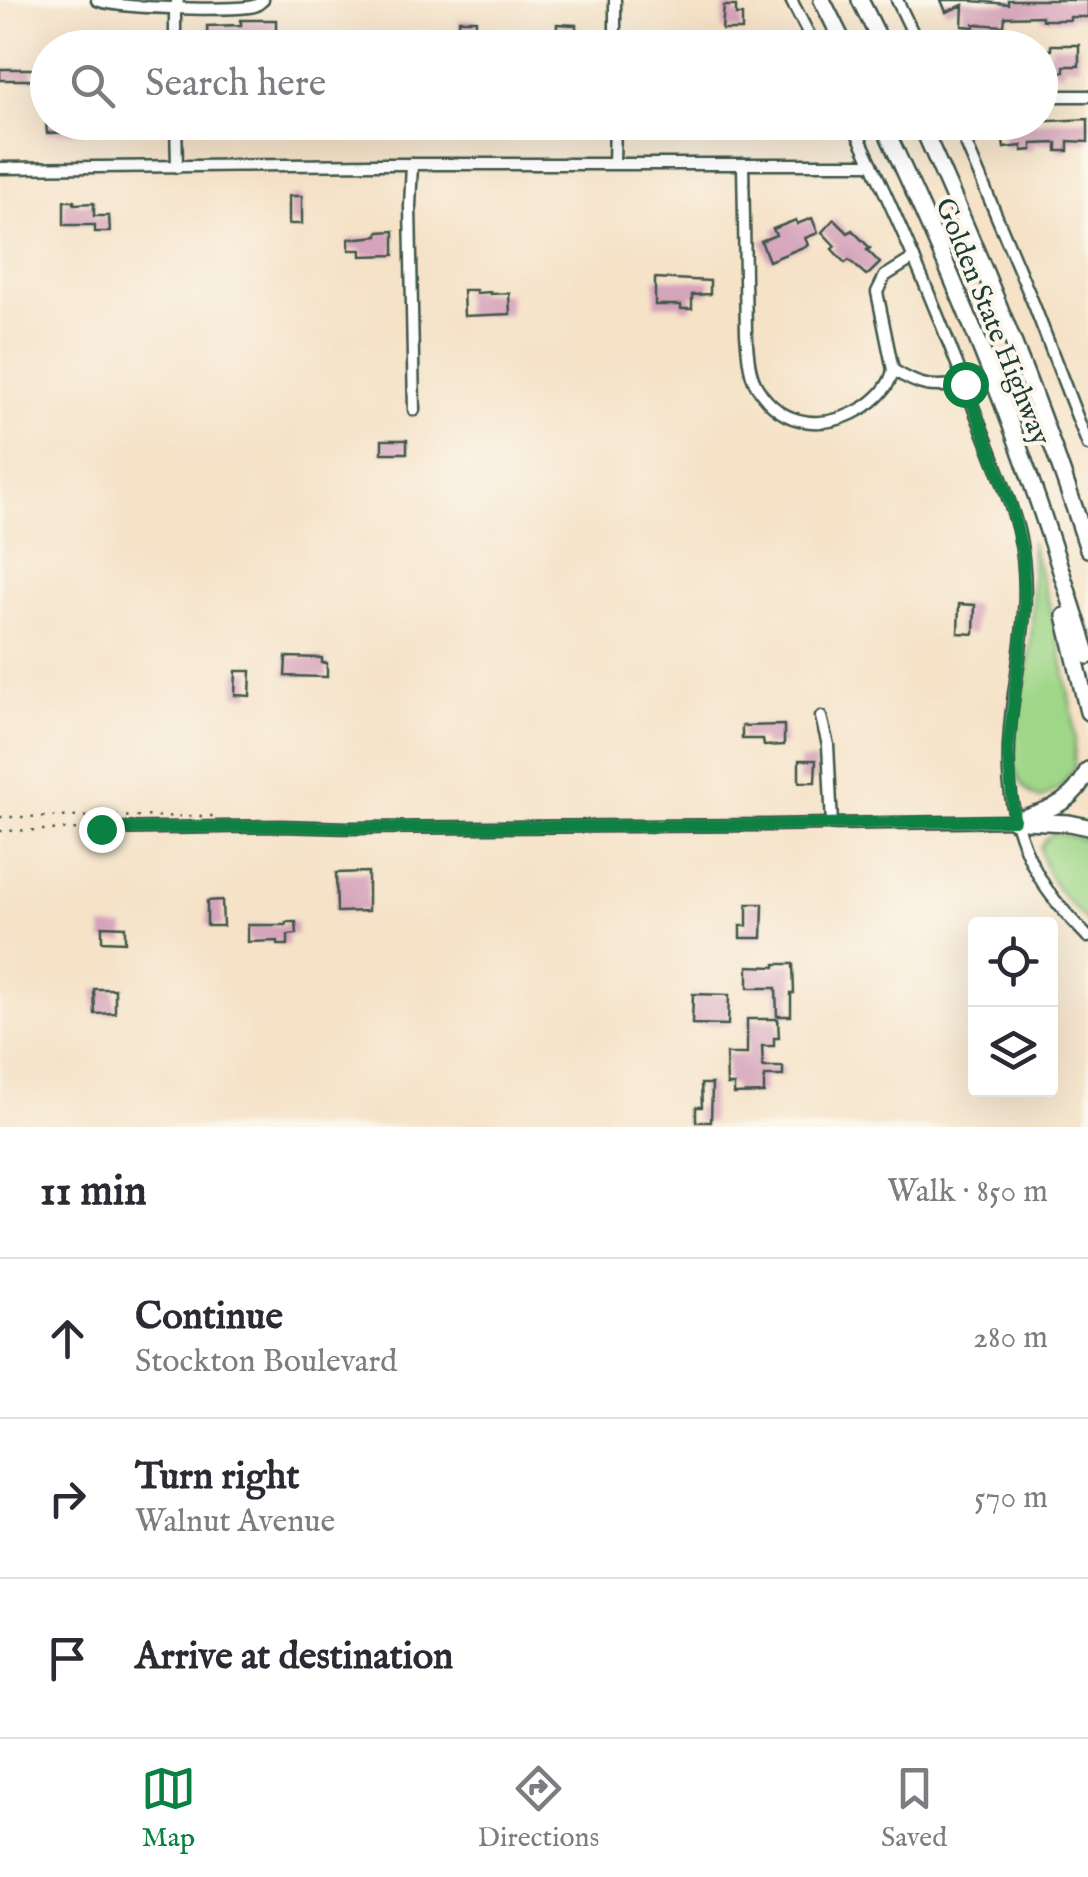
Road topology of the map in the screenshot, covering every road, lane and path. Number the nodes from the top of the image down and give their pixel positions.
1 (97, 0) edge
2 (263, 0) edge
3 (615, 0) edge
4 (792, 0) edge
5 (822, 0) edge
6 (860, 0) edge
7 (897, 0) edge
8 (176, 4) edge
9 (175, 30) edge
10 (615, 30) edge
11 (807, 30) edge
12 (837, 30) edge
13 (875, 30) edge
14 (911, 30) edge
15 (1058, 96) edge
16 (1088, 96) edge
17 (176, 140) edge
18 (615, 140) edge
19 (861, 140) edge
20 (890, 140) edge
21 (928, 140) edge
22 (965, 140) edge
23 (614, 163) junction
24 (412, 164) junction
25 (744, 164) junction
26 (872, 164) junction
27 (0, 168) edge
28 (177, 168) junction
29 (914, 258) junction
30 (893, 370) junction
31 (965, 384) junction
32 (414, 410) dead end
33 (1088, 445) edge
34 (1048, 534) junction
35 (1088, 549) edge
36 (1088, 656) edge
37 (1088, 712) edge
38 (822, 716) dead end
39 (1088, 770) edge
40 (0, 817) edge
41 (1014, 820) junction
42 (832, 824) junction
43 (223, 827) junction
44 (1088, 827) edge
45 (101, 829) joint
46 (0, 831) edge
47 (1088, 938) edge

1 - 8 street
2 - 8 street
3 - 10 street
4 - 11 street
5 - 12 highway
6 - 13 highway
7 - 14 street
8 - 9 street
15 - 16 street
17 - 28 street
18 - 23 street
19 - 26 street
20 - 34 highway, Golden State Highway
21 - 35 highway, Golden State Highway
22 - 33 street
23 - 24 street
23 - 25 street
24 - 28 street
24 - 32 street
25 - 26 street
25 - 30 street
26 - 29 street
27 - 28 street
29 - 30 street
29 - 31 street
30 - 31 street
31 - 41 street
34 - 36 highway, Golden State Highway
34 - 37 highway
38 - 42 street
39 - 41 highway
40 - 43 path
41 - 42 street
41 - 44 highway
41 - 47 street
42 - 43 street
43 - 45 street
45 - 46 path

